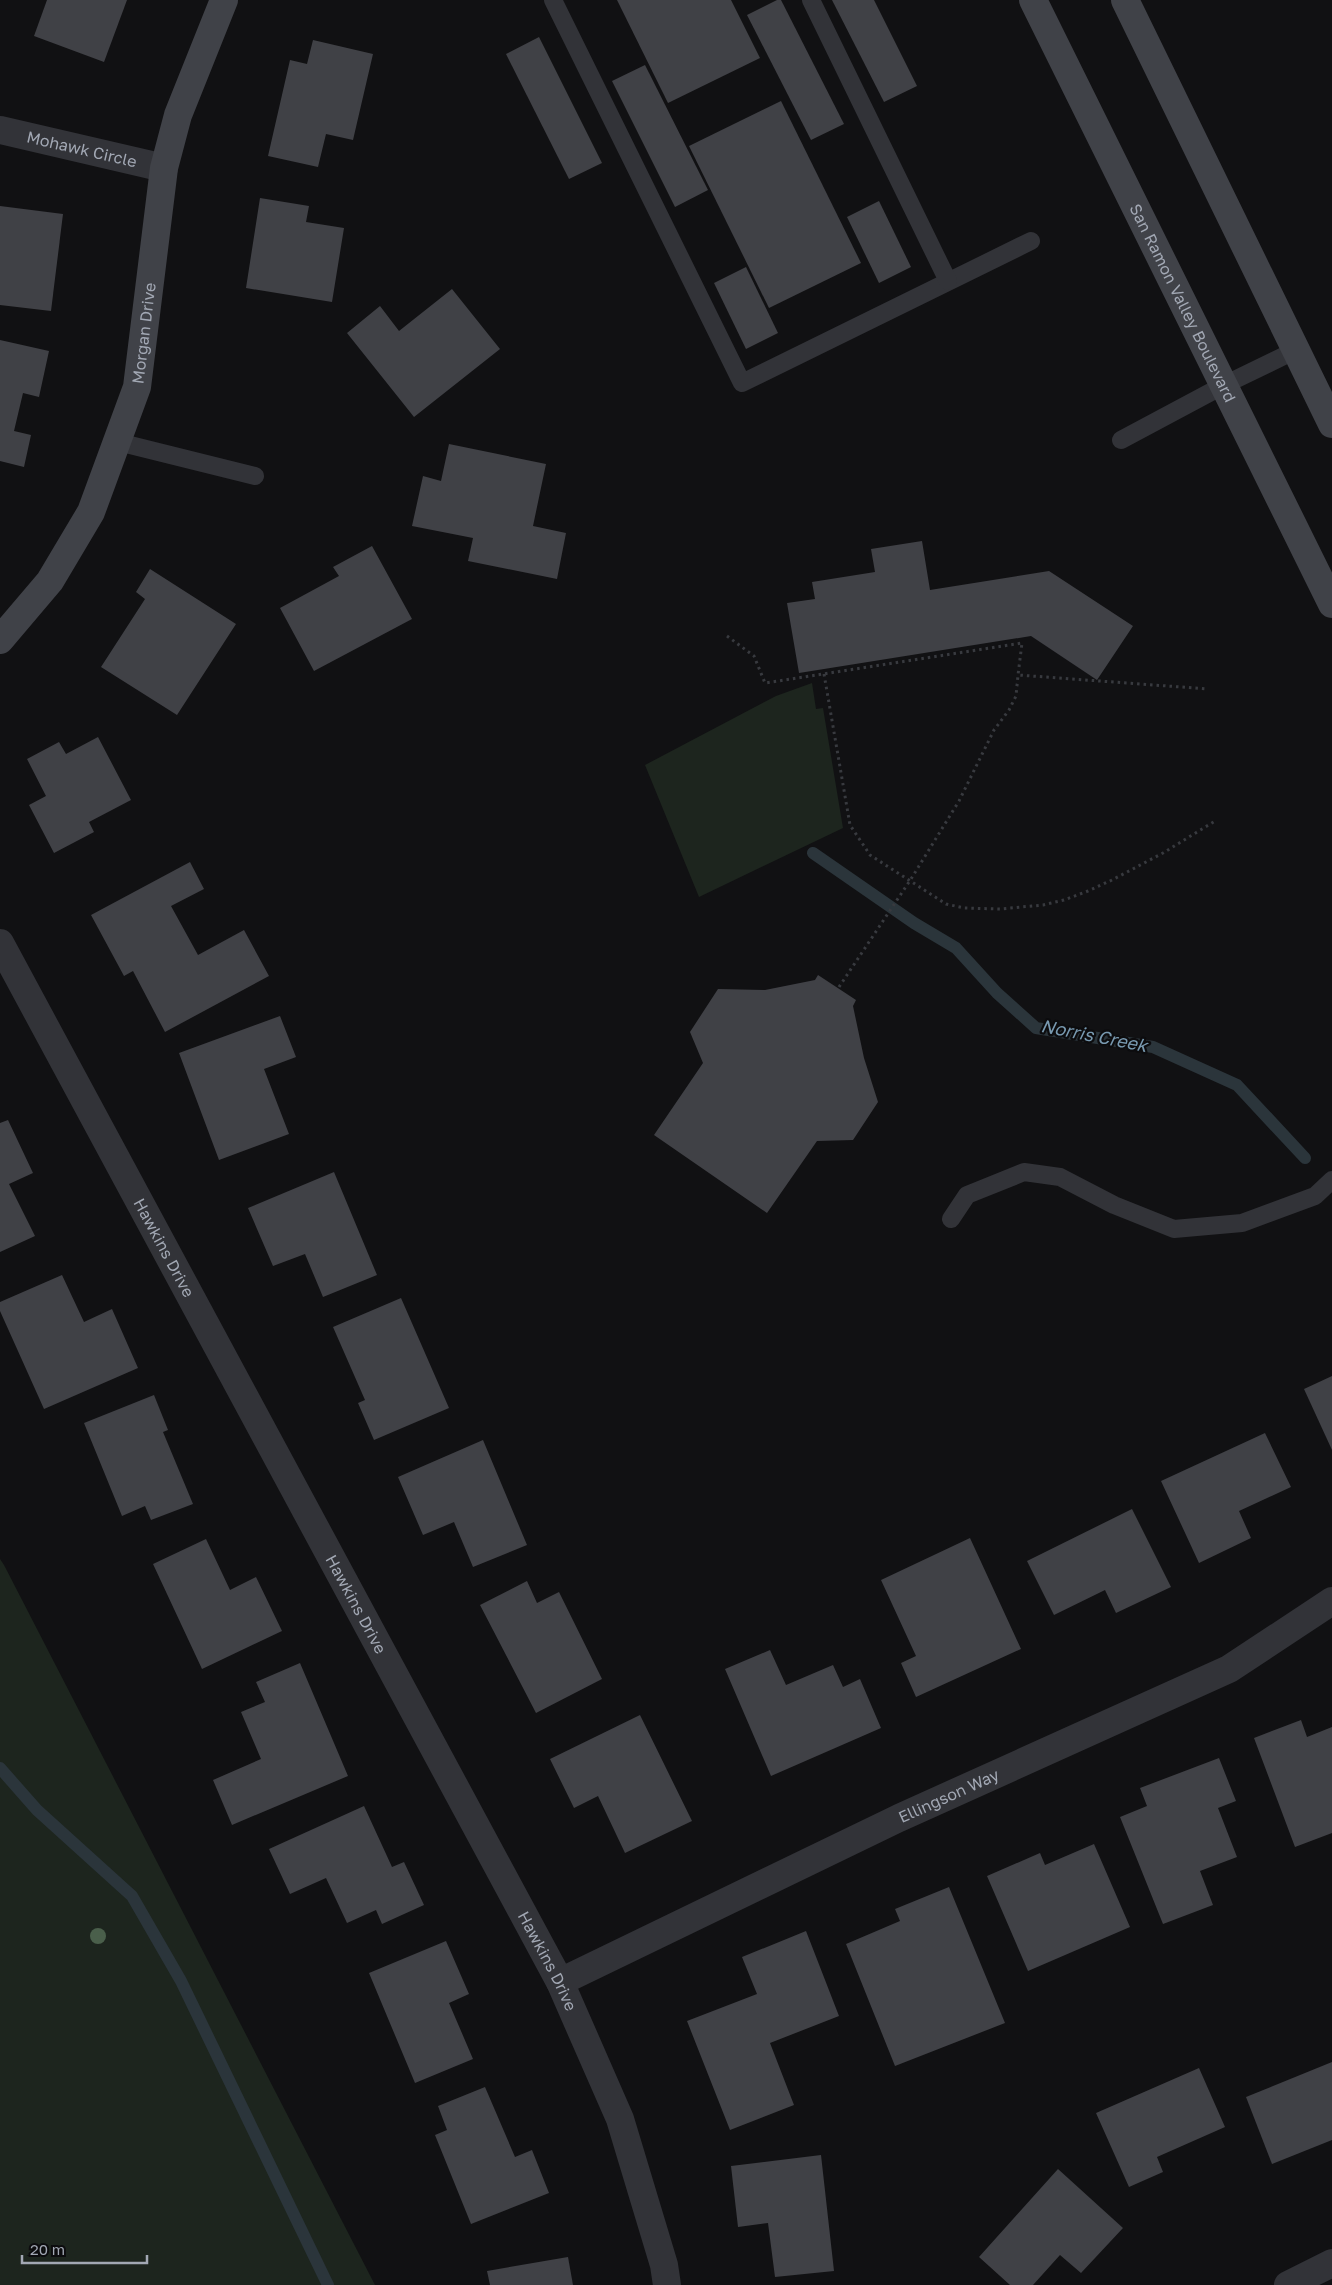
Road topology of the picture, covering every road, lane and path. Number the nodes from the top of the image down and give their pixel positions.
1 (224, 0) edge
2 (553, 0) edge
3 (811, 0) edge
4 (1033, 0) edge
5 (1125, 0) edge
6 (0, 130) edge
7 (164, 168) junction
8 (1031, 241) dead end
9 (948, 281) junction
10 (1296, 350) junction
11 (1224, 385) junction
12 (1332, 424) edge
13 (1121, 440) dead end
14 (118, 442) junction
15 (254, 476) dead end
16 (1332, 604) edge
17 (727, 636) dead end
18 (0, 640) edge
19 (824, 674) junction
20 (1018, 675) junction
21 (1208, 690) dead end
22 (1215, 821) dead end
23 (909, 882) junction
24 (0, 943) edge
25 (839, 987) dead end
26 (1332, 1180) edge
27 (951, 1219) dead end
28 (1332, 1601) edge
29 (560, 1982) junction
30 (1332, 2263) edge
31 (667, 2285) edge
32 (1288, 2285) edge

1 - 7 main road, Morgan Drive
2 - 9 lane
3 - 9 lane
4 - 11 main road, San Ramon Valley Boulevard
5 - 10 main road
6 - 7 street, Mohawk Circle
7 - 14 main road, Morgan Drive
8 - 9 lane
10 - 11 lane
10 - 12 main road
11 - 13 lane
11 - 16 main road, San Ramon Valley Boulevard
14 - 15 lane
14 - 18 main road, Morgan Drive
17 - 19 path
19 - 20 path
19 - 23 path
20 - 21 path
20 - 23 path
22 - 23 path
23 - 25 path
24 - 29 street, Hawkins Drive
26 - 27 lane
28 - 29 street, Ellingson Way
29 - 31 street, Hawkins Drive
30 - 32 street

